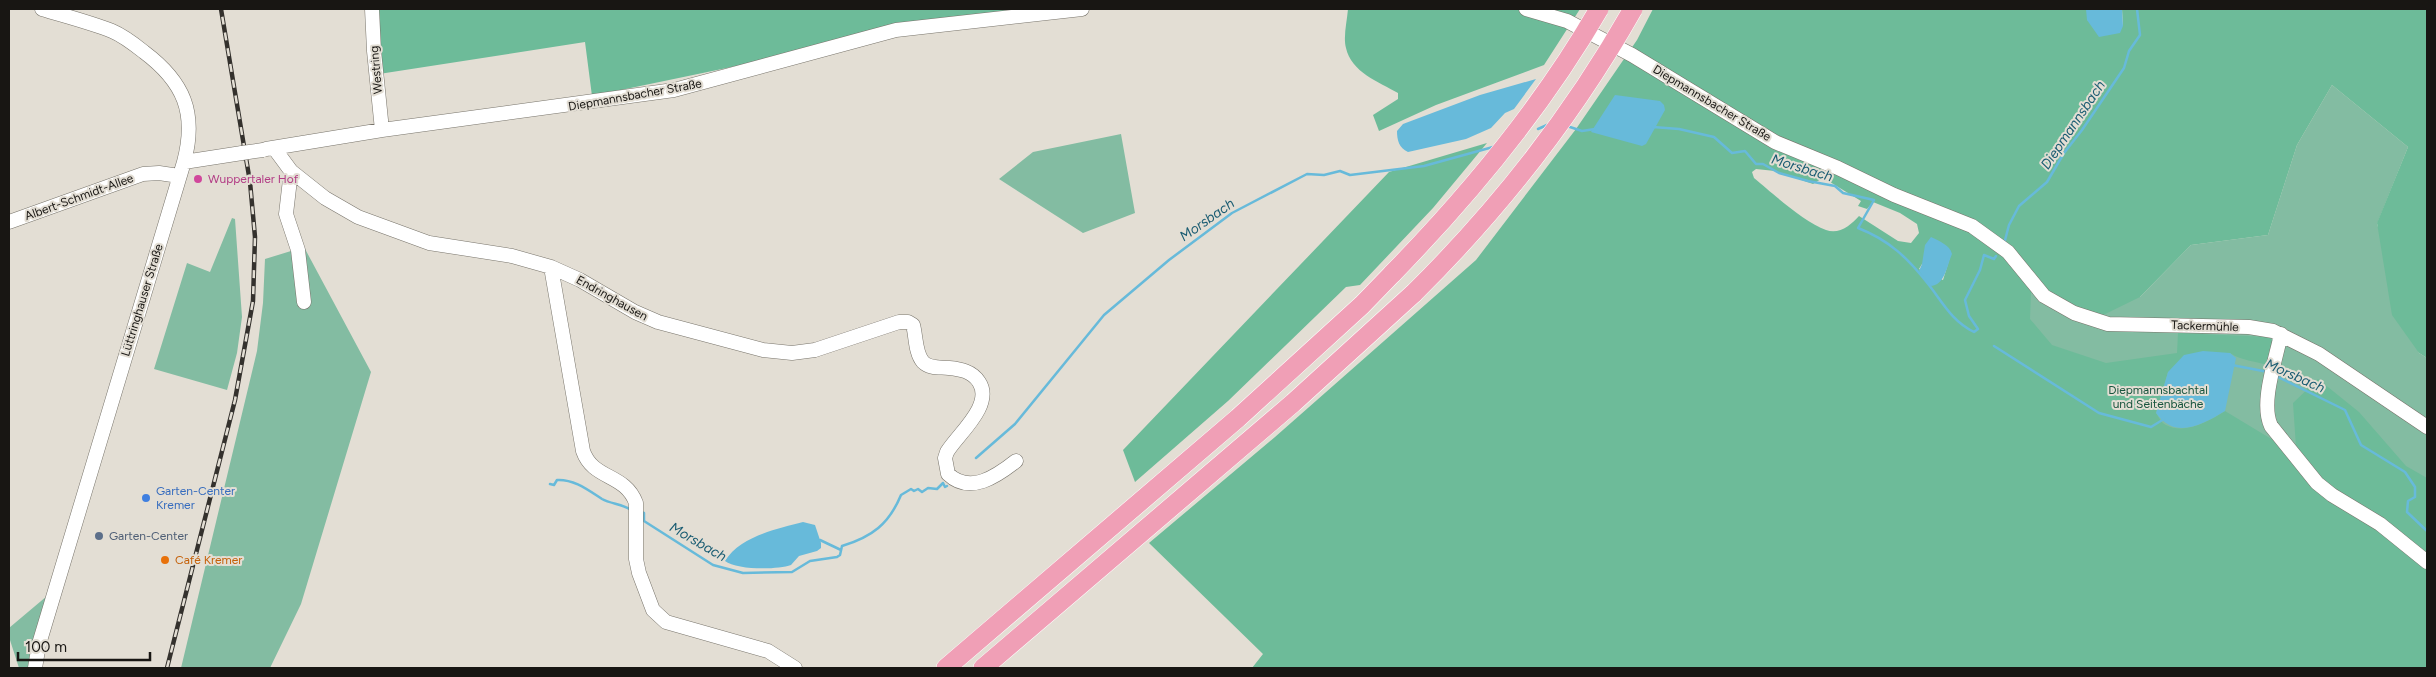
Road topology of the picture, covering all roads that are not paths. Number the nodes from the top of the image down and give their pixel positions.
1 (42, 9) edge
2 (372, 9) edge
3 (1082, 9) edge
4 (1526, 9) edge
5 (1599, 9) edge
6 (1633, 9) edge
7 (382, 130) junction
8 (270, 149) junction
9 (184, 162) junction
10 (291, 171) junction
11 (179, 176) junction
12 (9, 222) edge
13 (1987, 236) joint
14 (551, 267) junction
15 (304, 302) dead end
16 (2281, 334) junction
17 (2427, 427) edge
18 (1016, 462) dead end
19 (2427, 562) edge
20 (35, 668) edge
21 (795, 668) edge
22 (946, 668) edge
23 (983, 668) edge

1 - 9 street, Lüttringhauser Straße
2 - 7 street, Westring
3 - 7 street, Diepmannsbacher Straße
4 - 13 street, Diepmannsbacher Straße
5 - 22 highway, bridge
6 - 23 highway, bridge
7 - 8 street, Diepmannsbacher Straße
8 - 9 street, Diepmannsbacher Straße, bridge
8 - 10 street
9 - 11 street, Lüttringhauser Straße
10 - 14 street
10 - 15 street
11 - 12 street, Albert-Schmidt-Allee
11 - 20 street, Lüttringhauser Straße
13 - 16 street, Tackermühle
14 - 18 street, Endringhausen
14 - 21 street, Endringhausen
16 - 17 street, Tackermühle
16 - 19 street

